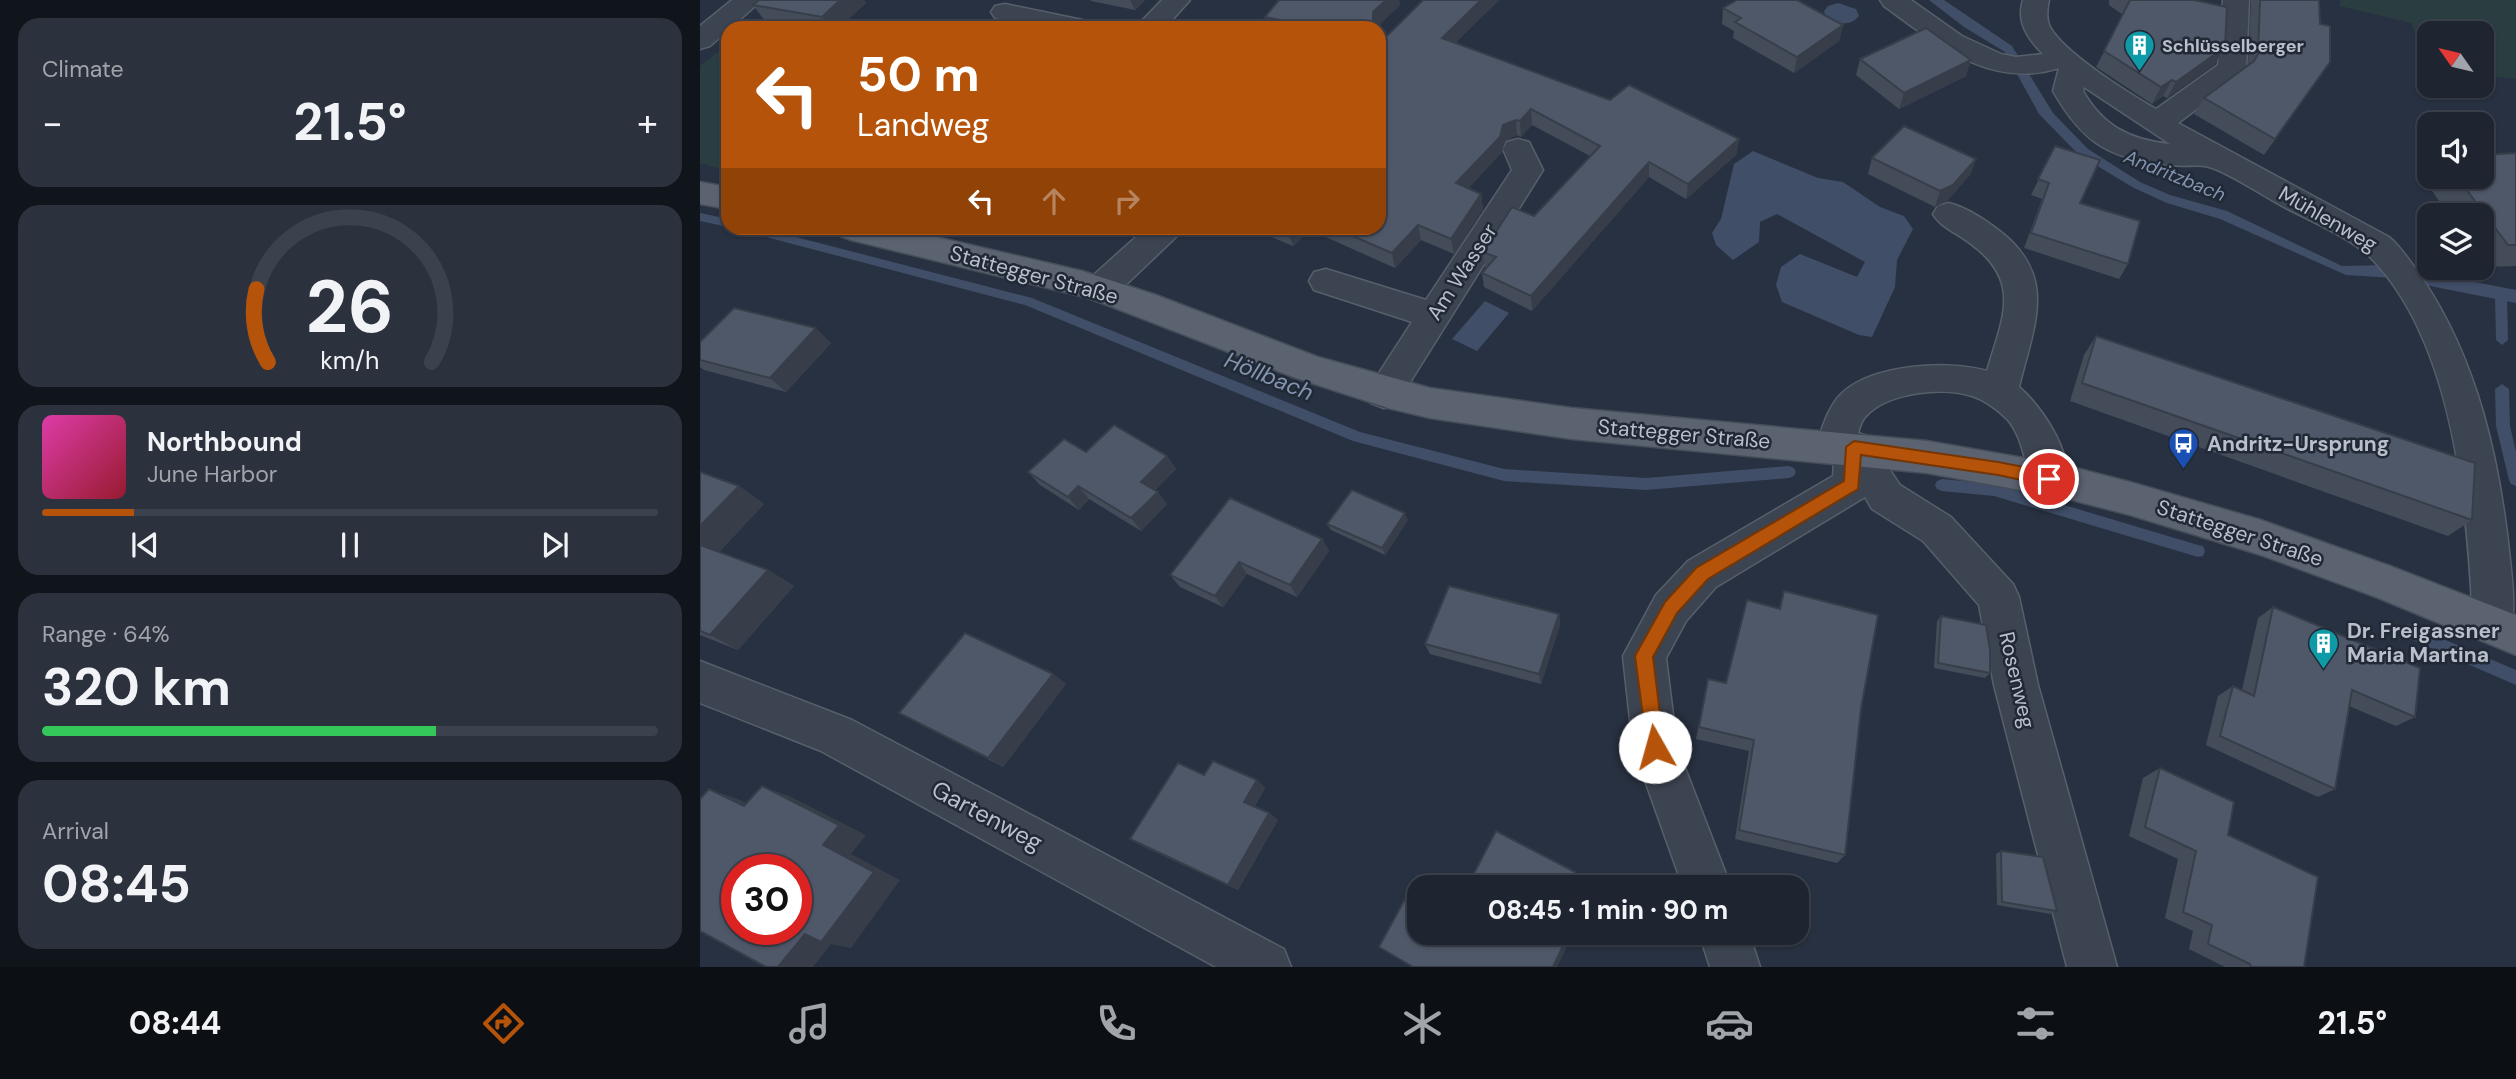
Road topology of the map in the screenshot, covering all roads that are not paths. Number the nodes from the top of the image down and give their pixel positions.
1 (749, 0) edge
2 (1177, 0) edge
3 (1894, 0) edge
4 (2036, 0) edge
5 (1041, 9) edge
6 (2227, 9) edge
7 (1006, 12) dead end
8 (723, 21) edge
9 (1067, 21) edge
10 (1156, 21) edge
11 (721, 23) edge
12 (700, 40) edge
13 (2069, 62) junction
14 (2157, 122) junction
15 (1518, 149) dead end
16 (2215, 157) junction
17 (700, 193) edge
18 (721, 197) edge
19 (1950, 215) dead end
20 (880, 235) edge
21 (1159, 235) edge
22 (1326, 281) dead end
23 (1100, 289) junction
24 (1434, 316) junction
25 (2000, 391) junction
26 (1384, 393) junction
27 (1844, 446) junction
28 (2049, 479) junction
29 (2505, 630) edge
30 (700, 681) edge
31 (1703, 875) edge
32 (1728, 945) edge
33 (1266, 967) edge
34 (1735, 967) edge
35 (2092, 967) edge

1 - 8 street
2 - 10 street
3 - 13 street
4 - 13 street, Mühlenweg
5 - 7 street
5 - 9 street
6 - 14 street
11 - 12 street
13 - 14 street, Mühlenweg
13 - 16 street
14 - 16 street, Mühlenweg
15 - 24 street, Am Wasser
16 - 29 street, Mühlenweg
17 - 18 main road
19 - 25 street
20 - 23 main road, Stattegger Straße
21 - 23 street
22 - 24 street
23 - 26 main road, Stattegger Straße
24 - 26 street, Am Wasser
25 - 27 street
25 - 28 street
26 - 27 main road, Stattegger Straße
27 - 28 main road, Stattegger Straße
27 - 31 street
27 - 35 street, Rosenweg
28 - 29 main road, Stattegger Straße
30 - 33 street, Gartenweg
32 - 34 street

